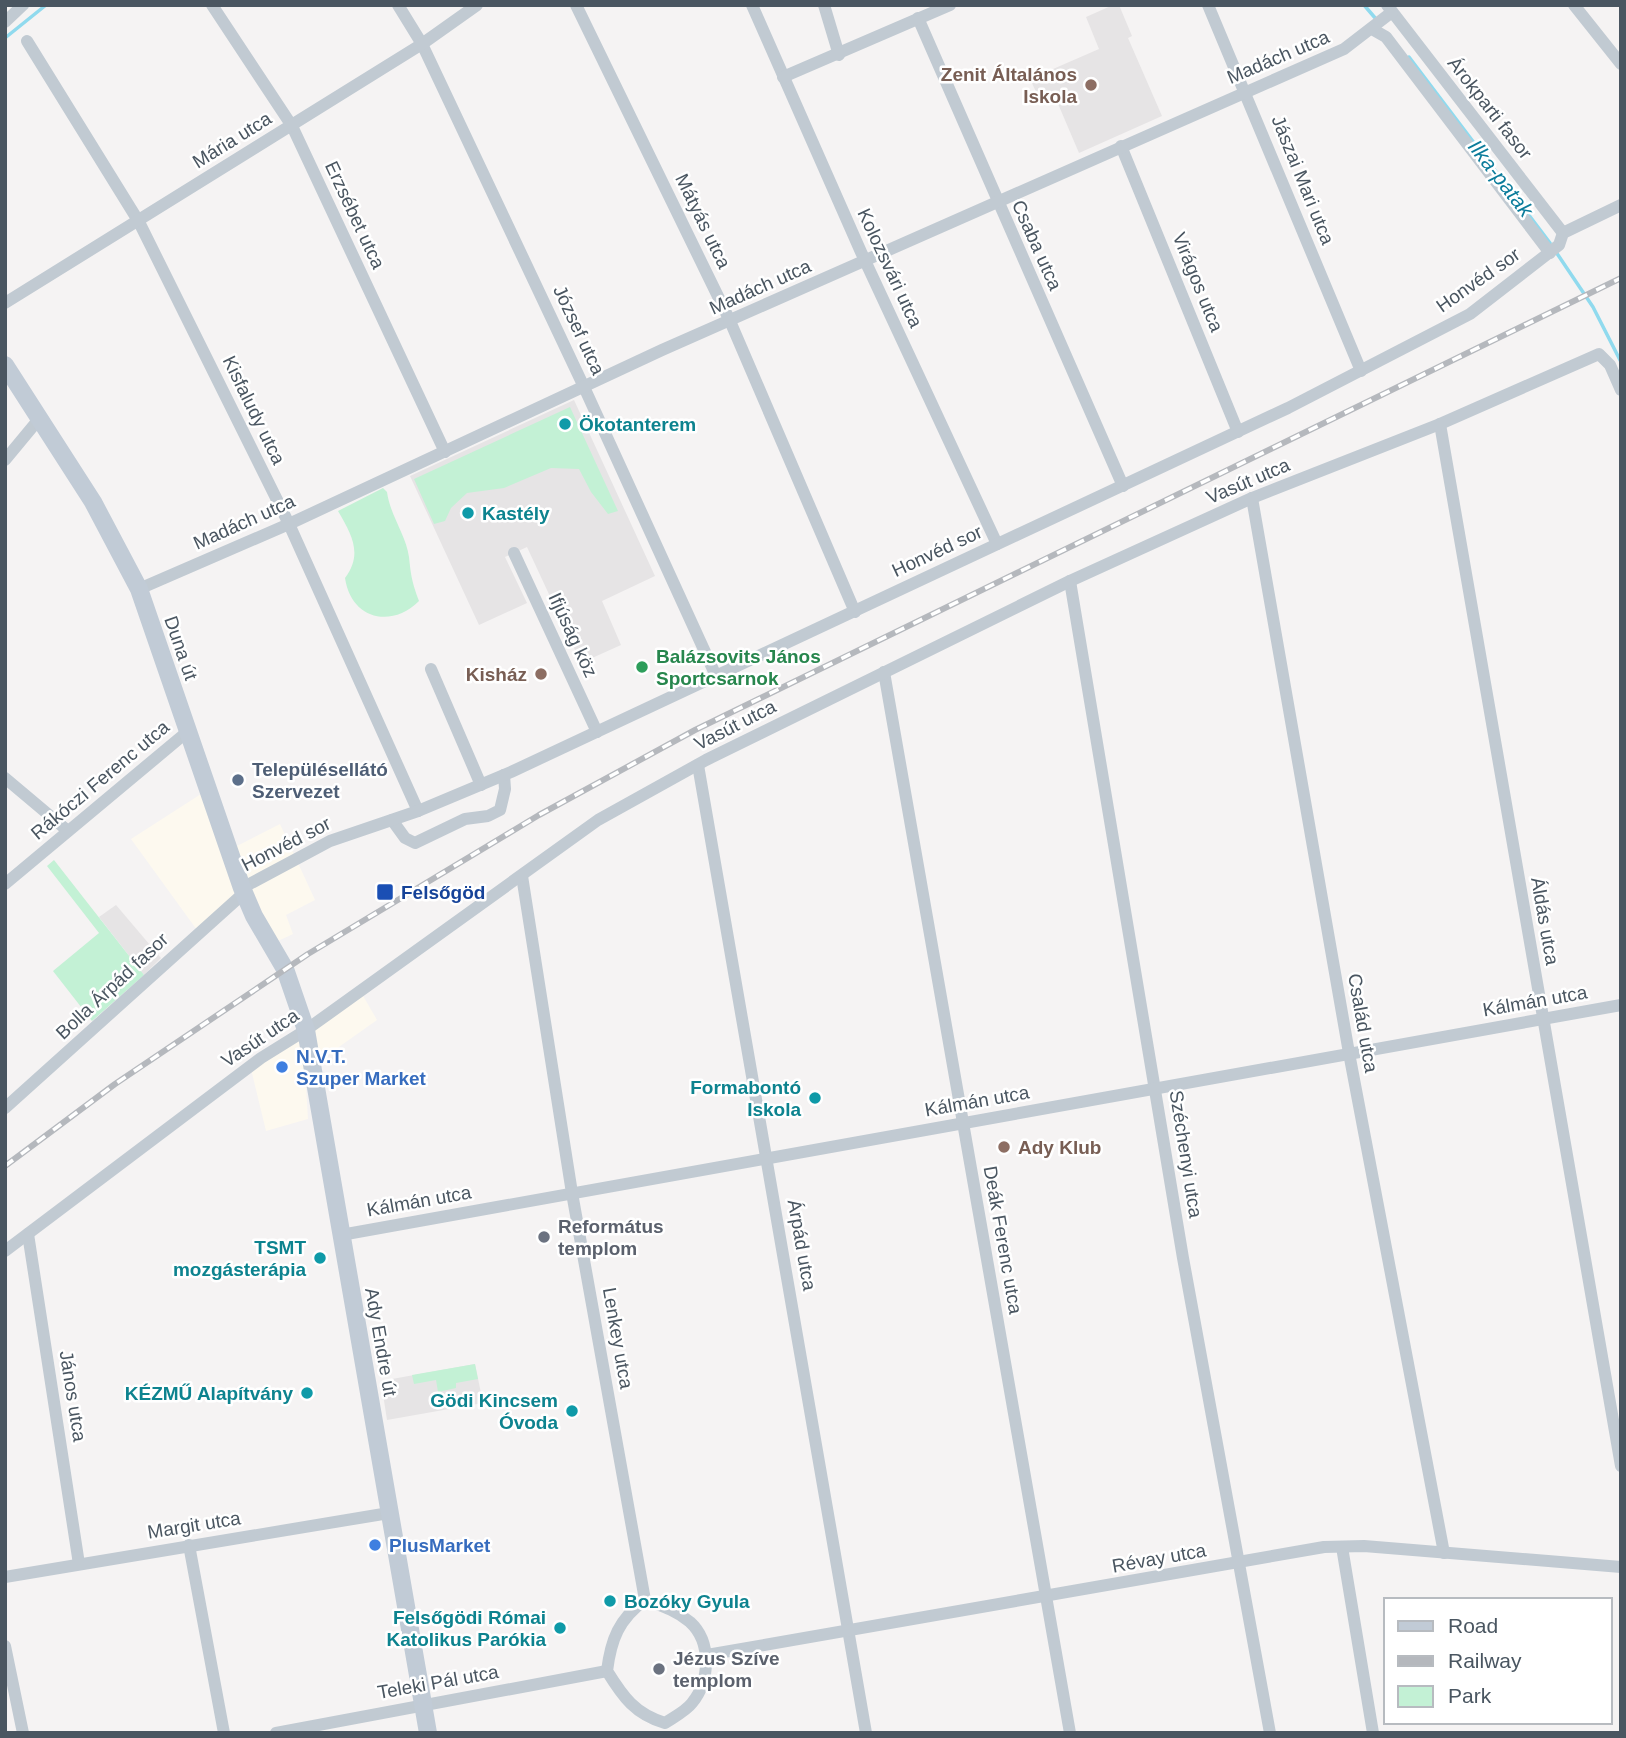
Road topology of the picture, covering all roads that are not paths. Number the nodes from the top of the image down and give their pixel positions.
1 (23, 5) edge
2 (212, 5) edge
3 (398, 5) edge
4 (477, 5) edge
5 (576, 5) edge
6 (752, 5) edge
7 (824, 5) edge
8 (950, 5) edge
9 (1208, 5) edge
10 (1574, 5) edge
11 (1388, 12) edge
12 (7, 16) edge
13 (918, 19) junction
14 (1373, 28) junction
15 (27, 41) dead end
16 (422, 44) junction
17 (839, 55) junction
18 (1621, 64) edge
19 (783, 77) junction
20 (1246, 92) junction
21 (292, 126) junction
22 (1121, 146) junction
23 (997, 201) junction
24 (1621, 205) edge
25 (139, 222) junction
26 (1556, 246) junction
27 (865, 261) junction
28 (5, 303) edge
29 (730, 321) junction
30 (5, 365) edge
31 (1361, 371) junction
32 (584, 387) junction
33 (1621, 390) edge
34 (40, 419) junction
35 (1440, 424) junction
36 (1238, 432) junction
37 (445, 452) junction
38 (5, 460) edge
39 (1123, 486) junction
40 (1252, 498) junction
41 (289, 524) junction
42 (997, 544) junction
43 (514, 553) dead end
44 (1070, 581) junction
45 (139, 589) junction
46 (855, 612) junction
47 (431, 669) dead end
48 (884, 672) junction
49 (716, 676) junction
50 (187, 732) junction
51 (597, 732) junction
52 (698, 765) junction
53 (505, 775) junction
54 (5, 778) edge
55 (481, 785) junction
56 (418, 811) junction
57 (392, 820) junction
58 (68, 831) junction
59 (522, 876) junction
60 (5, 884) edge
61 (243, 891) junction
62 (281, 962) joint
63 (1621, 1005) edge
64 (1542, 1020) junction
65 (306, 1030) junction
66 (1349, 1053) junction
67 (1157, 1090) junction
68 (5, 1108) edge
69 (964, 1122) junction
70 (767, 1158) junction
71 (572, 1193) junction
72 (28, 1234) junction
73 (341, 1235) junction
74 (5, 1251) edge
75 (1621, 1466) edge
76 (389, 1513) junction
77 (189, 1545) junction
78 (1342, 1547) junction
79 (1444, 1553) junction
80 (1240, 1563) junction
81 (79, 1564) junction
82 (1621, 1567) edge
83 (5, 1577) edge
84 (1045, 1597) junction
85 (645, 1600) junction
86 (848, 1630) junction
87 (5, 1646) edge
88 (707, 1655) junction
89 (607, 1671) junction
90 (423, 1703) junction
91 (666, 1728) edge
92 (23, 1733) edge
93 (224, 1733) edge
94 (276, 1733) edge
95 (428, 1733) edge
96 (866, 1733) edge
97 (1070, 1733) edge
98 (1270, 1733) edge
99 (1373, 1733) edge

1 - 12 street
2 - 21 street, Erzsébet utca
3 - 16 street, József utca
4 - 16 street, Mária utca
5 - 29 street, Mátyás utca
6 - 19 street, Kolozsvári utca
7 - 17 street
8 - 13 street
9 - 20 street, Jászai Mari utca
10 - 18 street
11 - 14 street, Madách utca
11 - 26 street, Árokparti fasor
13 - 17 street
13 - 23 street, Csaba utca
14 - 20 street, Madách utca
14 - 26 street, Árokparti fasor
15 - 25 street, Kisfaludy utca
16 - 21 street, Mária utca
16 - 32 street, József utca
17 - 19 street
19 - 27 street, Kolozsvári utca
20 - 22 street, Madách utca
20 - 31 street, Jászai Mari utca
21 - 25 street, Mária utca
21 - 37 street, Erzsébet utca
22 - 23 street, Madách utca
22 - 36 street, Virágos utca
23 - 27 street, Madách utca
23 - 39 street, Csaba utca
24 - 26 street, Honvéd sor
25 - 28 street, Mária utca
25 - 41 street, Kisfaludy utca
26 - 31 street, Honvéd sor
27 - 29 street, Madách utca
27 - 42 street, Kolozsvári utca
29 - 32 street, Madách utca
29 - 46 street, Mátyás utca
30 - 34 street, Duna út
31 - 36 street, Honvéd sor
32 - 37 street, Madách utca
32 - 49 street, József utca
33 - 35 street, Vasút utca
34 - 38 street
34 - 45 street, Duna út
35 - 40 street, Vasút utca
35 - 64 street, Áldás utca
36 - 39 street, Honvéd sor
37 - 41 street, Madách utca
39 - 42 street, Honvéd sor
40 - 44 street, Vasút utca
40 - 66 street, Család utca
41 - 45 street, Madách utca
41 - 56 street, Kisfaludy utca
42 - 46 street, Honvéd sor
43 - 51 street, Ifjúság köz
44 - 48 street, Vasút utca
44 - 67 street, Széchenyi utca
45 - 50 street, Duna út
46 - 49 street, Honvéd sor
47 - 55 street
48 - 52 street, Vasút utca
48 - 69 street, Deák Ferenc utca
49 - 51 street, Honvéd sor
50 - 58 street, Rákóczi Ferenc utca
50 - 61 street, Duna út
51 - 53 street, Honvéd sor
52 - 59 street, Vasút utca
52 - 70 street, Árpád utca
53 - 55 street, Honvéd sor
53 - 57 street
54 - 58 street
55 - 56 street, Honvéd sor
56 - 57 street, Honvéd sor
57 - 61 street, Honvéd sor
58 - 60 street, Rákóczi Ferenc utca
59 - 65 street, Vasút utca
59 - 71 street, Lenkey utca
61 - 62 street, Duna út
61 - 68 street, Bolla Árpád fasor
62 - 65 street, Ady Endre út
63 - 64 street, Kálmán utca
64 - 66 street, Kálmán utca
64 - 75 street, Áldás utca
65 - 72 street, Vasút utca
65 - 73 street, Ady Endre út
66 - 67 street, Kálmán utca
66 - 79 street, Család utca
67 - 69 street, Kálmán utca
67 - 80 street, Széchenyi utca
69 - 70 street, Kálmán utca
69 - 84 street, Deák Ferenc utca
70 - 71 street, Kálmán utca
70 - 86 street, Árpád utca
71 - 73 street, Kálmán utca
71 - 85 street, Lenkey utca
72 - 74 street, Vasút utca
72 - 81 street, János utca
73 - 76 street, Ady Endre út
76 - 77 street, Margit utca
76 - 90 street, Ady Endre út
77 - 81 street, Margit utca
77 - 93 street
78 - 79 street, Révay utca
78 - 80 street, Révay utca
78 - 99 street
79 - 82 street, Révay utca
80 - 84 street, Révay utca
80 - 98 street, Széchenyi utca
81 - 83 street, Margit utca
84 - 86 street, Révay utca
84 - 97 street, Deák Ferenc utca
85 - 88 street
85 - 89 street
86 - 88 street, Révay utca
86 - 96 street, Árpád utca
87 - 92 street
88 - 91 street
89 - 90 street, Teleki Pál utca
89 - 91 street
90 - 94 street, Teleki Pál utca
90 - 95 street, Ady Endre út

